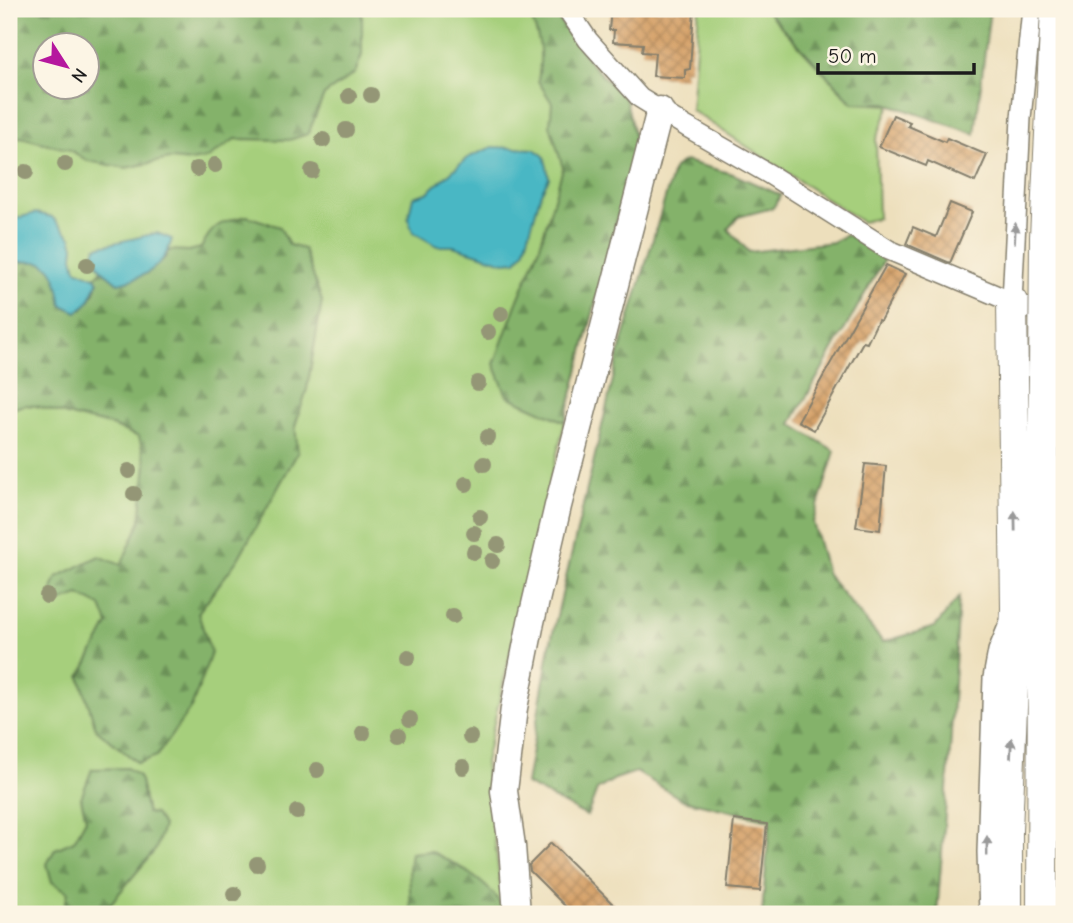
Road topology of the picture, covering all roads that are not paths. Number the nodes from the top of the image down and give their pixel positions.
1 (568, 9) edge
2 (1032, 9) edge
3 (1056, 9) edge
4 (660, 110) junction
5 (1012, 302) junction
6 (1064, 320) edge
7 (1016, 608) junction
8 (517, 914) edge
9 (989, 914) edge
10 (1007, 914) edge
11 (1042, 914) edge

1 - 4 street
5 -> 2 street
3 - 11 main road, bridge
4 - 5 street
4 - 8 street
5 - 6 street
7 -> 5 main road
9 -> 7 street
10 -> 7 main road

